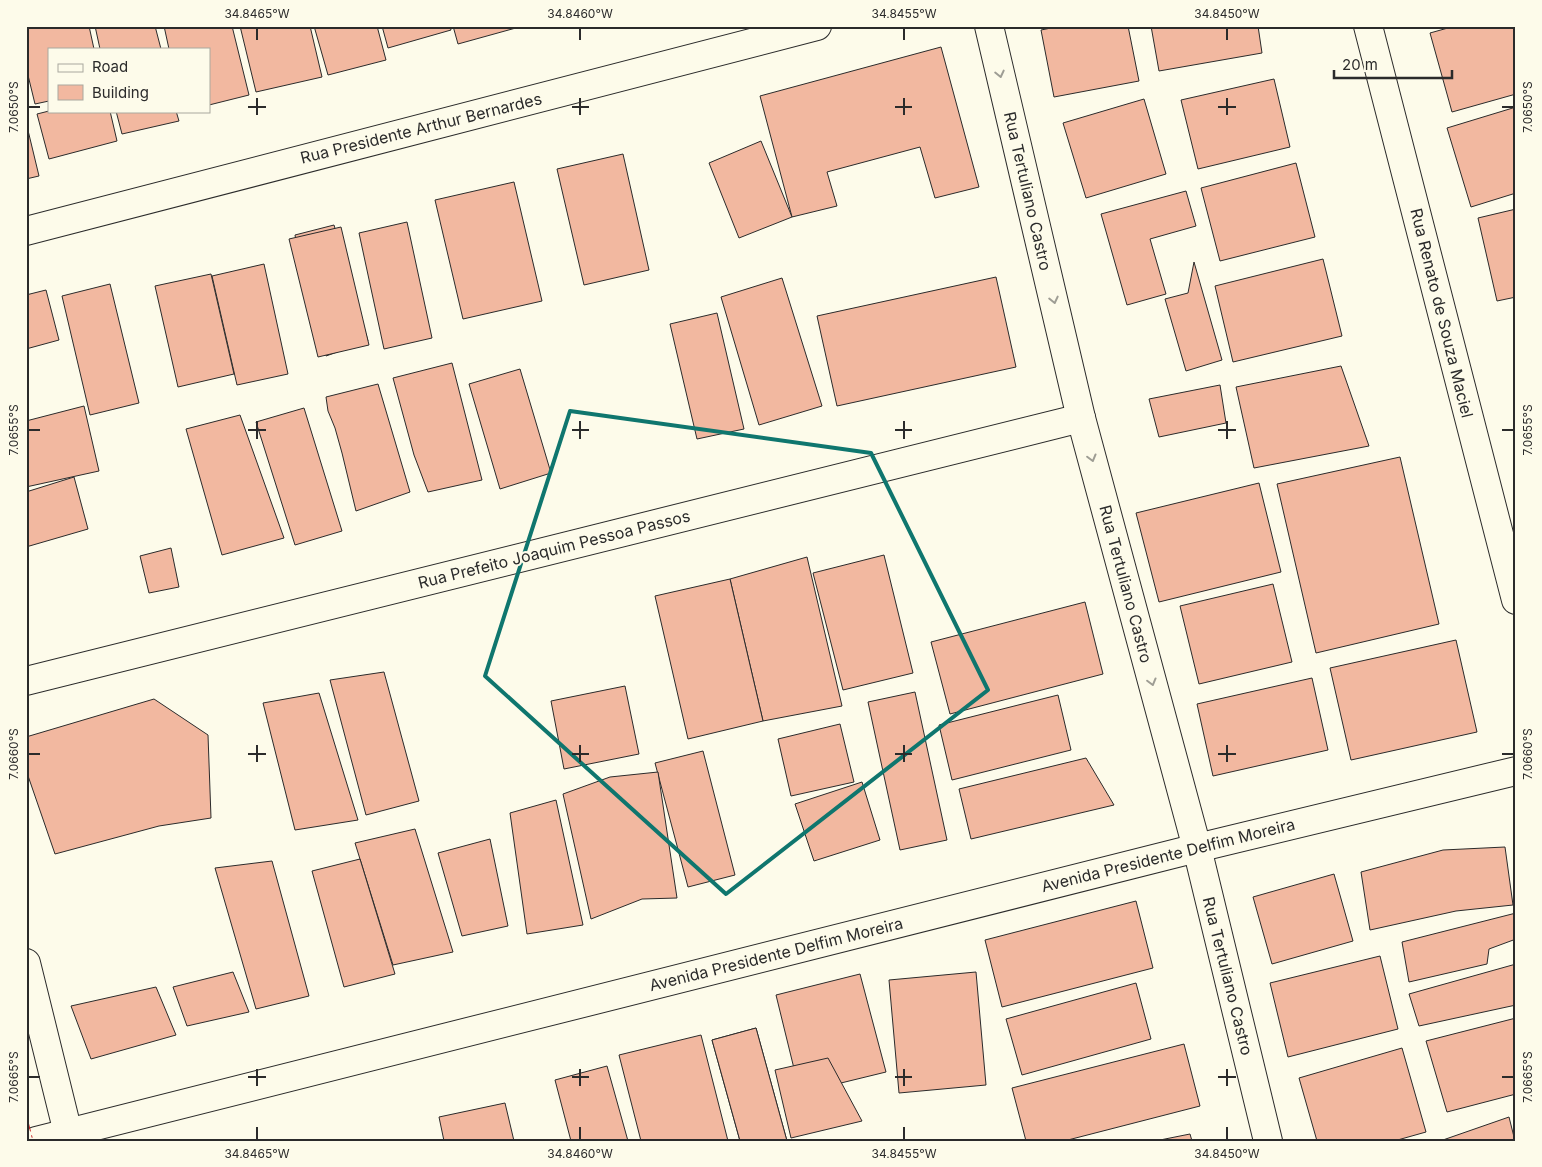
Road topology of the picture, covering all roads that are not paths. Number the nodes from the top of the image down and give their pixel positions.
1 (817, 26) edge
2 (989, 26) edge
3 (1368, 26) edge
4 (26, 231) edge
5 (1082, 418) junction
6 (1516, 600) edge
7 (26, 681) edge
8 (1516, 771) edge
9 (1196, 848) junction
10 (26, 963) edge
11 (69, 1137) edge
12 (36, 1141) edge
13 (1268, 1141) edge

1 - 4 street, Rua Presidente Arthur Bernardes
2 -> 5 street, Rua Tertuliano Castro
3 - 6 street, Rua Renato de Souza Maciel
5 - 7 street, Rua Prefeito Joaquim Pessoa Passos
5 -> 9 street, Rua Tertuliano Castro
8 - 9 street, Avenida Presidente Delfim Moreira
9 - 11 street, Avenida Presidente Delfim Moreira
9 - 13 street, Rua Tertuliano Castro
10 - 11 street
11 - 12 street, Avenida Presidente Delfim Moreira

